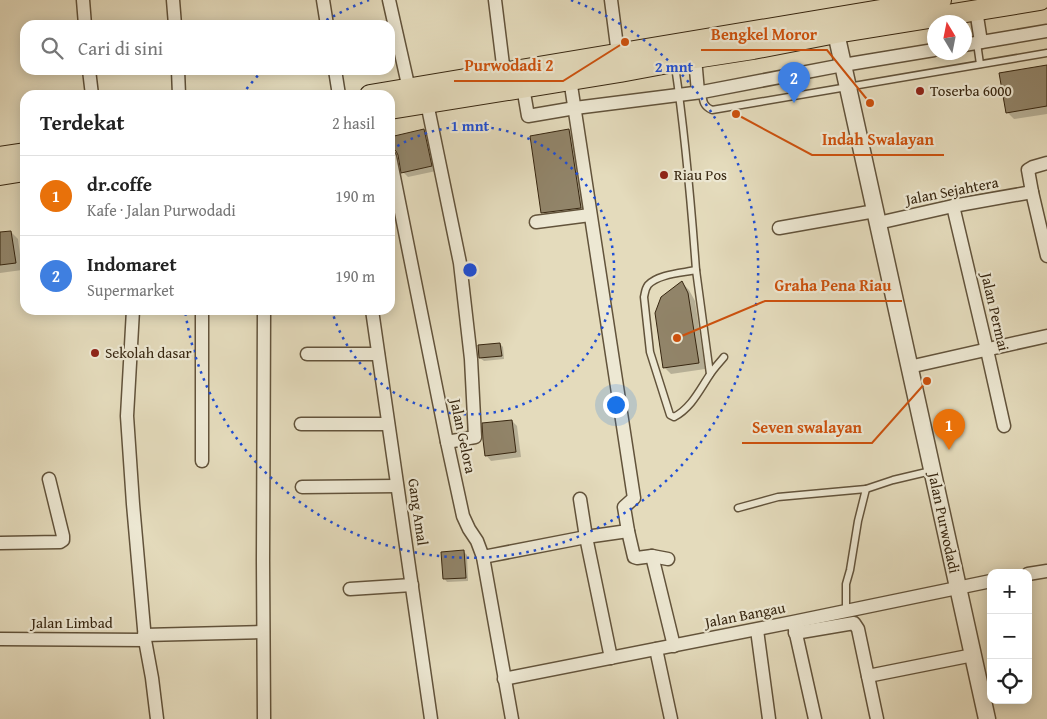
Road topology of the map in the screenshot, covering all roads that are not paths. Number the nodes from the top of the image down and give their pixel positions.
1 (83, 0) edge
2 (173, 0) edge
3 (322, 0) edge
4 (388, 0) edge
5 (495, 0) edge
6 (611, 0) edge
7 (941, 0) edge
8 (1040, 0) edge
9 (852, 7) edge
10 (976, 10) junction
11 (85, 20) edge
12 (175, 20) edge
13 (326, 20) edge
14 (393, 20) edge
15 (395, 29) edge
16 (1047, 31) edge
17 (836, 33) junction
18 (974, 44) edge
19 (927, 51) edge
20 (1047, 53) edge
21 (618, 54) junction
22 (695, 58) junction
23 (674, 62) junction
24 (980, 64) junction
25 (843, 65) junction
26 (504, 73) junction
27 (90, 75) edge
28 (178, 75) edge
29 (336, 75) edge
30 (570, 79) junction
31 (848, 86) junction
32 (523, 87) junction
33 (409, 88) junction
34 (92, 90) edge
35 (179, 90) edge
36 (338, 90) edge
37 (395, 91) edge
38 (700, 92) junction
39 (679, 95) junction
40 (427, 103) junction
41 (395, 108) edge
42 (575, 108) junction
43 (20, 154) edge
44 (0, 157) edge
45 (1047, 163) edge
46 (20, 172) edge
47 (0, 175) edge
48 (395, 182) edge
49 (1032, 192) junction
50 (953, 206) junction
51 (590, 215) junction
52 (877, 217) junction
53 (536, 222) dead end
54 (780, 228) dead end
55 (1045, 236) edge
56 (1047, 256) edge
57 (696, 270) junction
58 (132, 315) edge
59 (202, 315) edge
60 (264, 315) edge
61 (373, 315) edge
62 (1047, 336) edge
63 (987, 350) junction
64 (307, 354) dead end
65 (378, 354) junction
66 (724, 357) dead end
67 (910, 367) junction
68 (710, 374) junction
69 (300, 424) dead end
70 (388, 424) junction
71 (1004, 426) dead end
72 (447, 442) junction
73 (202, 461) dead end
74 (932, 471) junction
75 (49, 479) dead end
76 (397, 486) junction
77 (302, 487) dead end
78 (866, 489) junction
79 (580, 498) dead end
80 (738, 508) dead end
81 (628, 530) junction
82 (586, 537) junction
83 (0, 543) edge
84 (652, 556) junction
85 (483, 557) junction
86 (668, 559) dead end
87 (1047, 570) edge
88 (1032, 573) edge
89 (987, 582) edge
90 (412, 585) junction
91 (958, 587) junction
92 (350, 589) dead end
93 (846, 611) junction
94 (794, 628) junction
95 (757, 630) junction
96 (263, 632) junction
97 (144, 638) junction
98 (0, 639) edge
99 (674, 646) junction
100 (656, 649) junction
101 (973, 655) junction
102 (611, 658) junction
103 (868, 676) junction
104 (504, 679) junction
105 (157, 719) edge
106 (264, 719) edge
107 (431, 719) edge
108 (512, 719) edge
109 (672, 719) edge
110 (769, 719) edge
111 (815, 719) edge
112 (877, 719) edge
113 (987, 719) edge

1 - 11 street
2 - 12 street
3 - 13 street
4 - 14 street
5 - 26 street
6 - 21 street
7 - 9 main road
8 - 10 main road
9 - 21 main road
10 - 17 main road
10 - 18 street
15 - 33 street
16 - 18 street
17 - 22 main road
17 - 25 street, Jalan Purwodadi
18 - 24 lane
19 - 25 street
20 - 24 lane
21 - 26 main road
22 - 23 main road
22 - 38 street
23 - 30 main road
23 - 39 lane
24 - 31 lane
25 - 31 street, Jalan Purwodadi
25 - 38 street
26 - 33 main road
27 - 34 street
28 - 35 street
29 - 36 street
30 - 32 main road
30 - 42 street
31 - 38 lane
31 - 52 street, Jalan Purwodadi
32 - 40 main road
32 - 42 street
33 - 37 main road
38 - 39 street
39 - 42 street
39 - 57 lane
40 - 41 main road
40 - 72 street
42 - 51 street
43 - 44 main road
45 - 49 street
46 - 47 main road
48 - 72 street, Jalan Gelora
49 - 50 street, Jalan Sejahtera
49 - 55 street
50 - 52 street, Jalan Sejahtera
50 - 63 street, Jalan Permai
51 - 53 street
51 - 81 street
52 - 54 street, Jalan Sejahtera
52 - 67 street, Jalan Purwodadi
55 - 56 street
57 - 68 lane
57 - 68 lane
58 - 97 street
59 - 73 street
60 - 96 street
61 - 65 street, Gang Amal
62 - 63 street
63 - 67 street
63 - 71 street, Jalan Permai
64 - 65 street
65 - 70 street, Gang Amal
66 - 68 lane
67 - 74 street, Jalan Purwodadi
69 - 70 street
70 - 76 street, Gang Amal
72 - 85 street, Jalan Gelora
74 - 78 lane
74 - 91 street, Jalan Purwodadi
75 - 83 street
76 - 77 street
76 - 90 street, Gang Amal
78 - 80 lane
78 - 93 lane
79 - 82 street
81 - 82 street
81 - 84 street
82 - 85 street
82 - 102 street
84 - 86 street
84 - 99 street
85 - 104 street, Jalan Gelora
87 - 88 street
89 - 91 street, Jalan Bangau
90 - 92 street
90 - 107 street, Gang Amal
91 - 93 street, Jalan Bangau
91 - 101 street, Jalan Purwodadi
93 - 94 street, Jalan Bangau
94 - 95 street, Jalan Bangau
94 - 103 street
94 - 111 street
95 - 99 street, Jalan Bangau
95 - 110 street
96 - 97 street, Jalan Limbad
96 - 106 street
97 - 98 street, Jalan Limbad
97 - 105 street
99 - 100 street, Jalan Bangau
100 - 102 street, Jalan Bangau
100 - 109 street
101 - 103 street
101 - 113 street, Jalan Purwodadi
102 - 104 street, Jalan Bangau
103 - 112 street
104 - 108 street, Jalan Gelora

